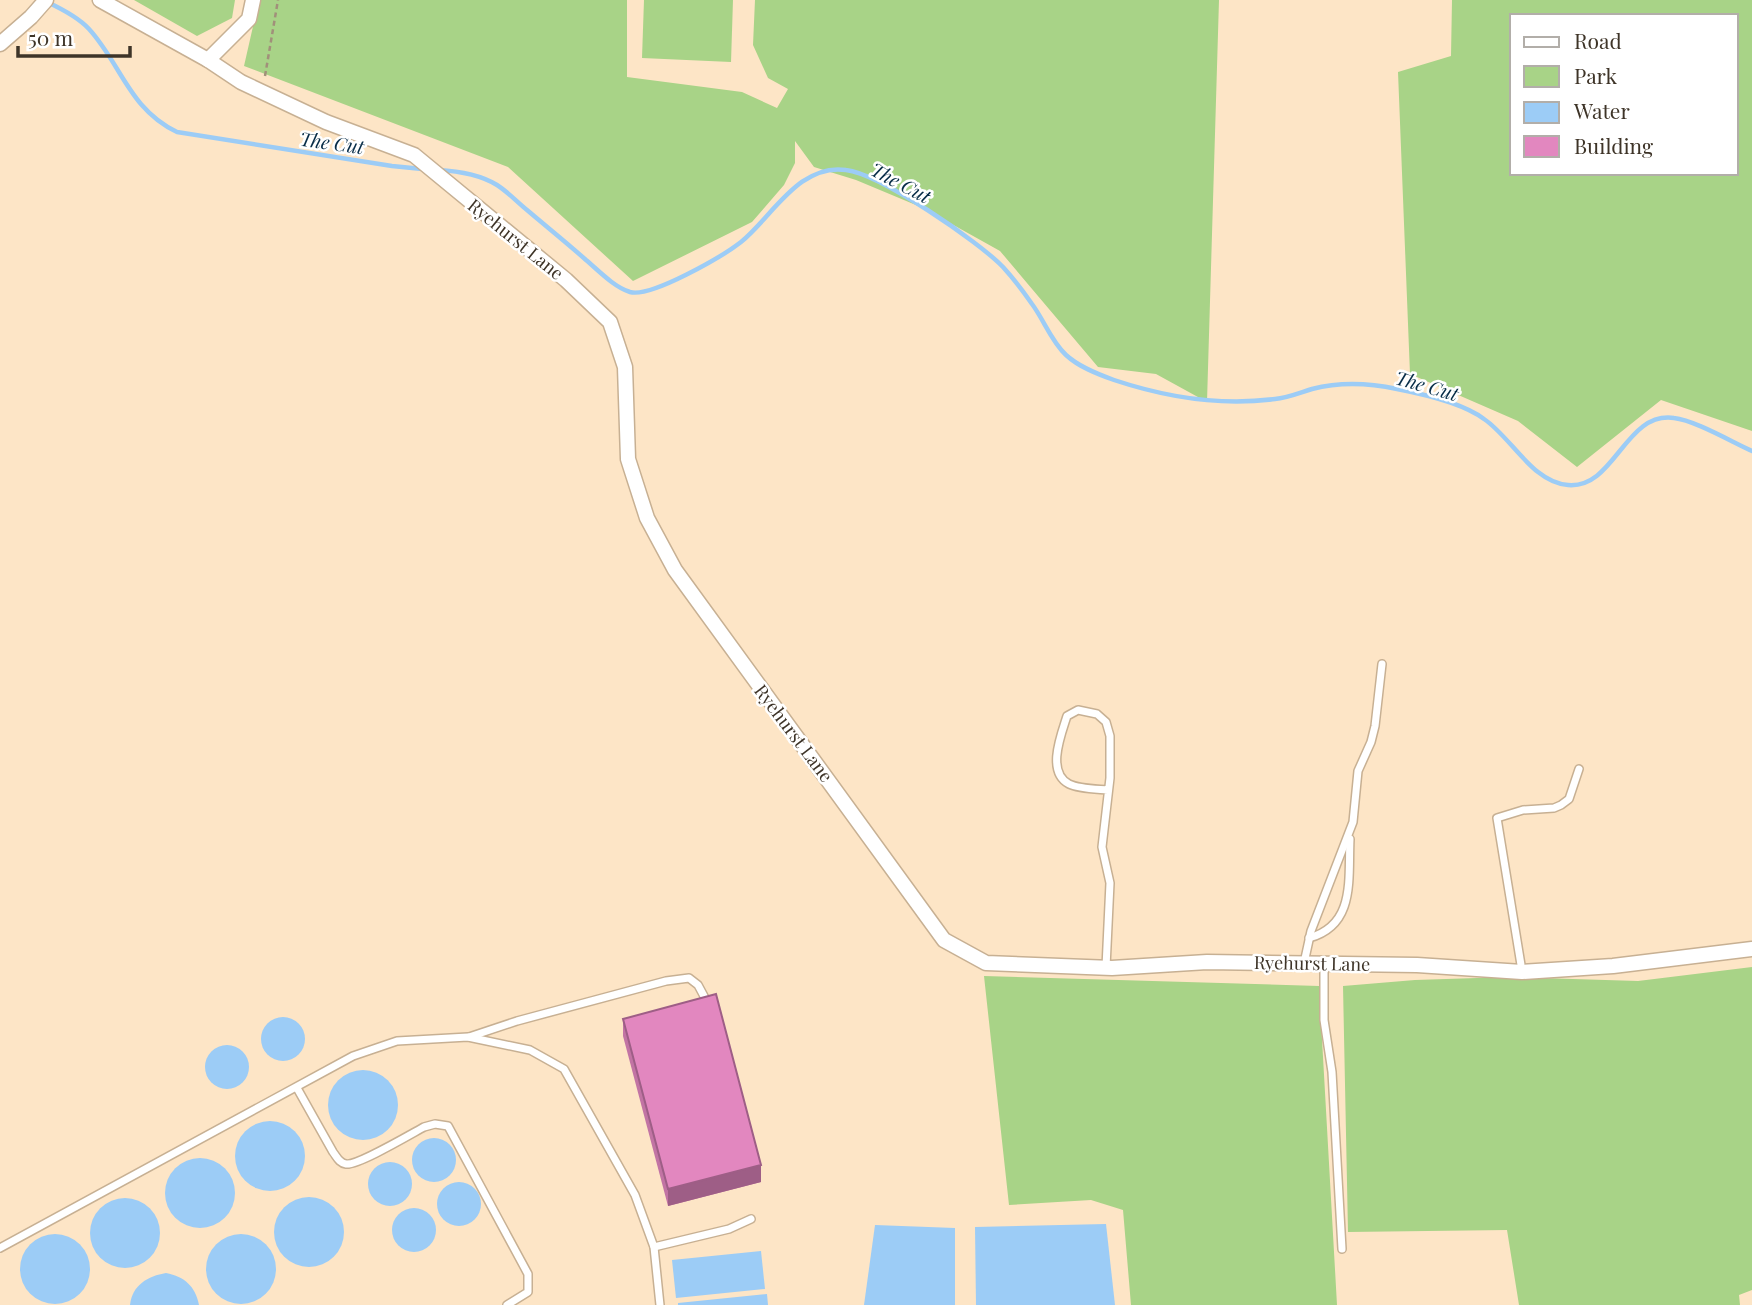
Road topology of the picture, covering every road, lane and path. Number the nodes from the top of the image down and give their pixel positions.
1 (100, 0) edge
2 (253, 0) edge
3 (278, 0) edge
4 (43, 4) edge
5 (6, 30) edge
6 (0, 44) edge
7 (208, 60) junction
8 (261, 92) junction
9 (1382, 664) dead end
10 (1579, 769) dead end
11 (1108, 790) junction
12 (1351, 831) junction
13 (1309, 938) junction
14 (1752, 949) edge
15 (1304, 963) junction
16 (1324, 964) junction
17 (1106, 968) junction
18 (1522, 972) junction
19 (705, 998) edge
20 (468, 1037) junction
21 (297, 1088) junction
22 (751, 1219) dead end
23 (654, 1247) junction
24 (0, 1248) edge
25 (1342, 1249) dead end
26 (508, 1305) edge
27 (660, 1305) edge

1 - 7 street, Ryehurst Lane
2 - 7 street
3 - 8 path
4 - 5 street
5 - 6 street
7 - 8 street, Ryehurst Lane
8 - 17 street, Ryehurst Lane
9 - 12 lane
10 - 18 lane
11 - 11 lane
11 - 17 lane
12 - 13 lane
12 - 13 lane
13 - 15 lane
14 - 18 street, Ryehurst Lane
15 - 16 street, Ryehurst Lane
15 - 17 street, Ryehurst Lane
16 - 18 street, Ryehurst Lane
16 - 25 lane
19 - 20 lane
20 - 21 lane
20 - 23 lane
21 - 24 lane
21 - 26 lane
22 - 23 lane
23 - 27 lane

